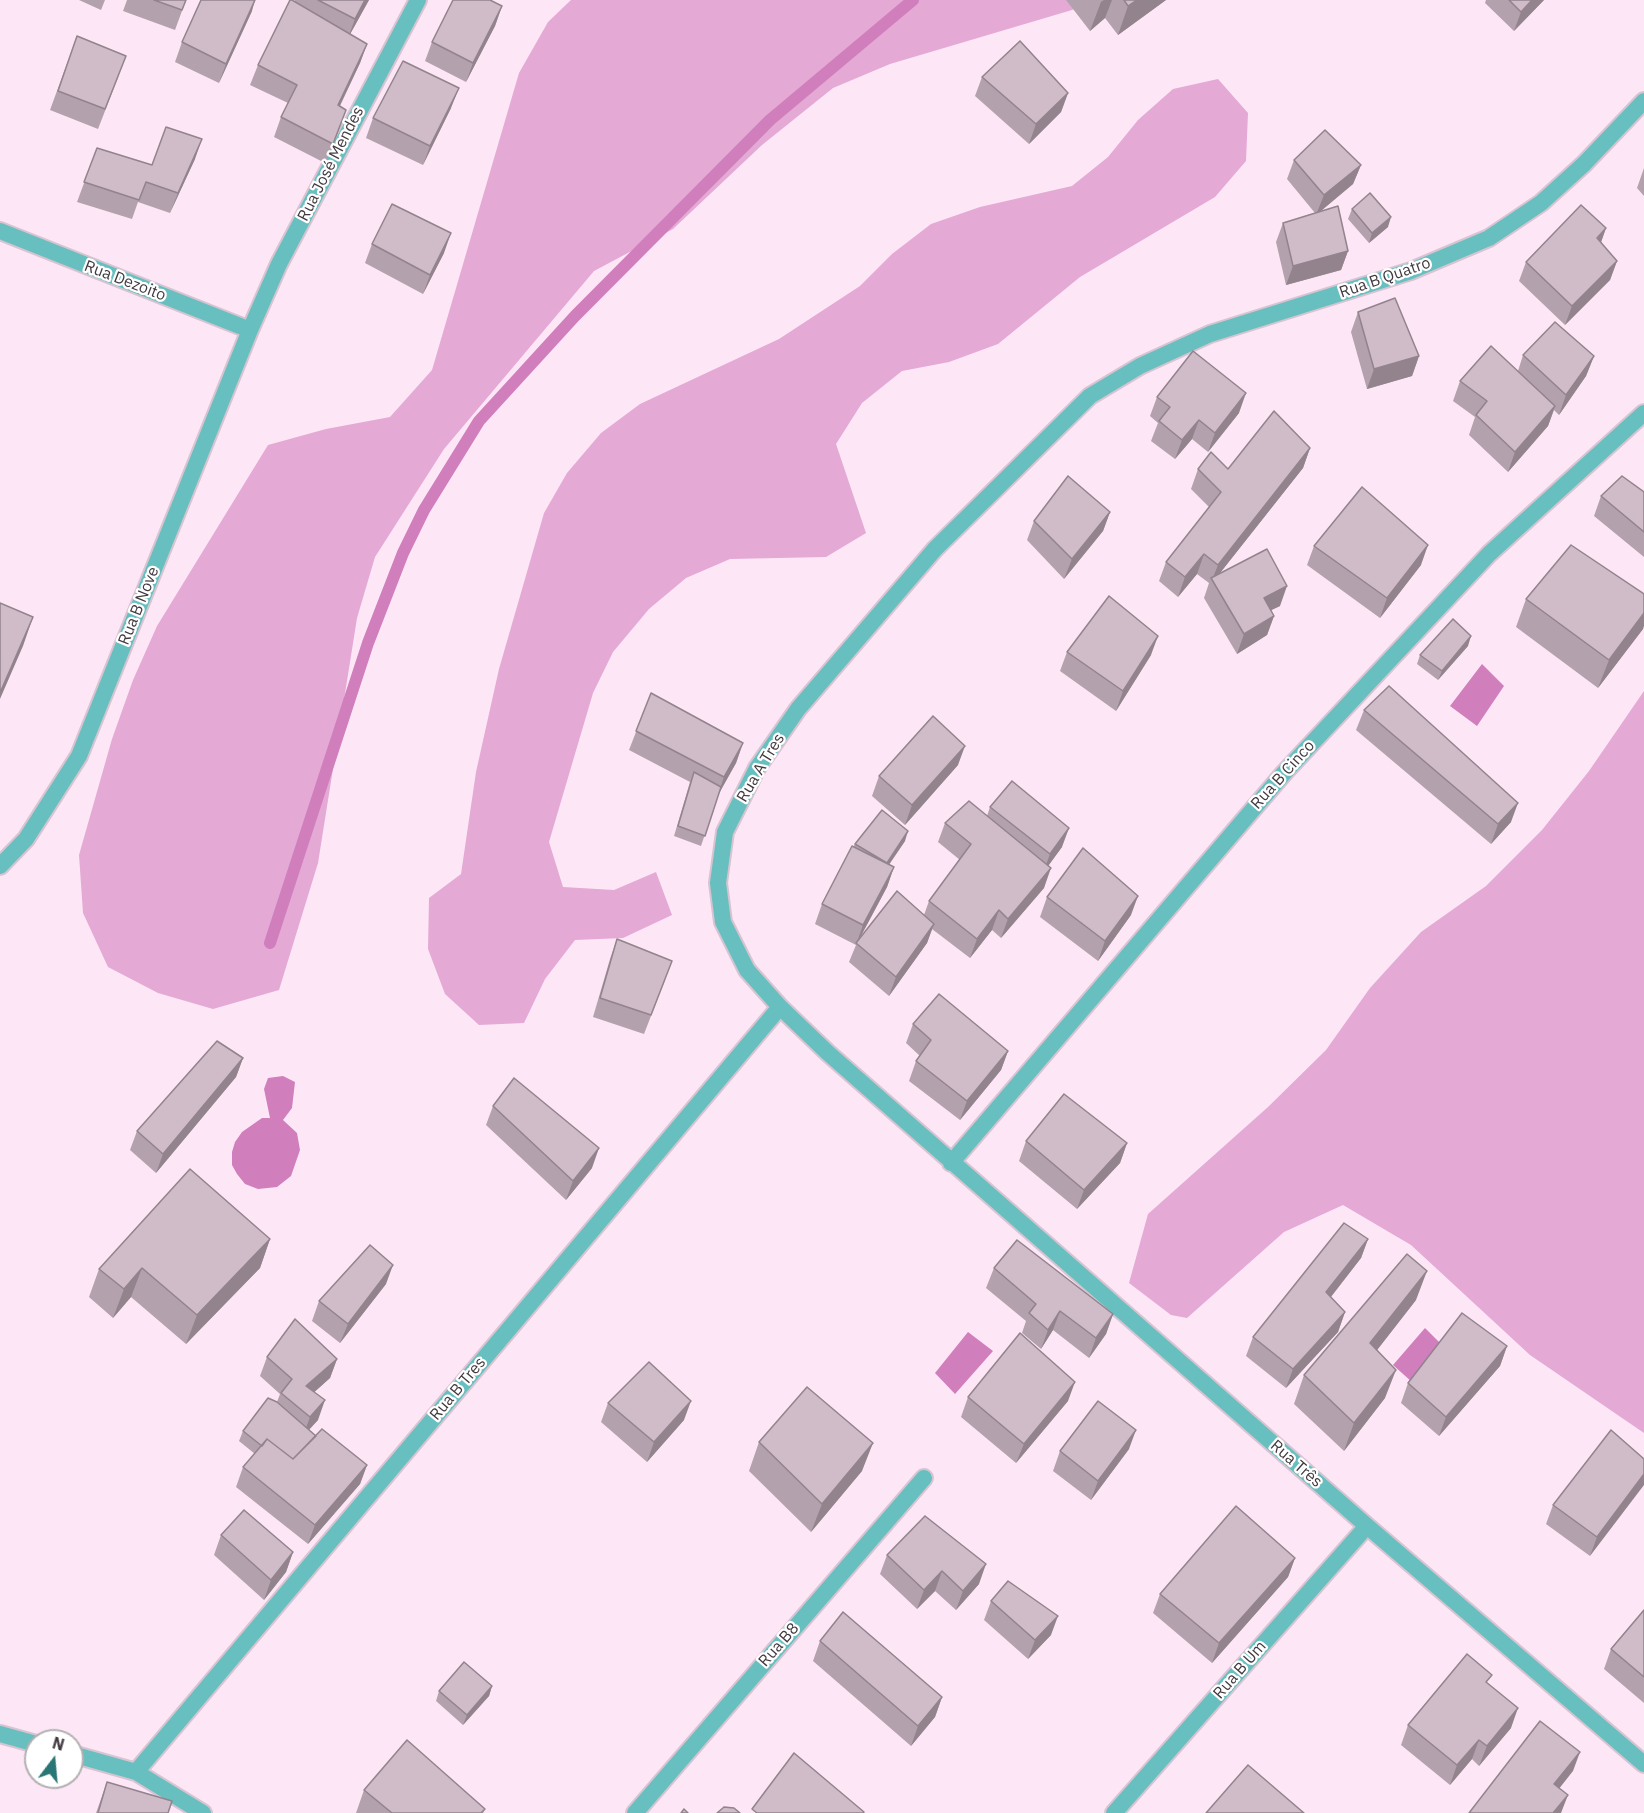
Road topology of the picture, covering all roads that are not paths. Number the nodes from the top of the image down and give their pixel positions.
1 (418, 0) edge
2 (1644, 100) edge
3 (0, 231) edge
4 (250, 330) junction
5 (1090, 396) joint
6 (1644, 413) edge
7 (0, 866) edge
8 (780, 1007) junction
9 (951, 1163) junction
10 (924, 1478) dead end
11 (1367, 1526) junction
12 (0, 1734) edge
13 (24, 1741) edge
14 (84, 1757) edge
15 (1644, 1764) edge
16 (135, 1772) junction
17 (203, 1813) edge
18 (635, 1813) edge
19 (1114, 1813) edge

1 - 4 street, Rua José Mendes
2 - 5 street, Rua B Quatro
3 - 4 street, Rua Dezoito
4 - 7 street, Rua B Nove
5 - 8 street, Rua A Tres
6 - 9 street, Rua B Cinco
8 - 9 street, Rua A Tres
8 - 16 street, Rua B Tres
9 - 11 street, Rua Três
10 - 18 street, Rua B8
11 - 15 street, Rua Três
11 - 19 street, Rua B Um
12 - 13 street
14 - 16 street
16 - 17 street

